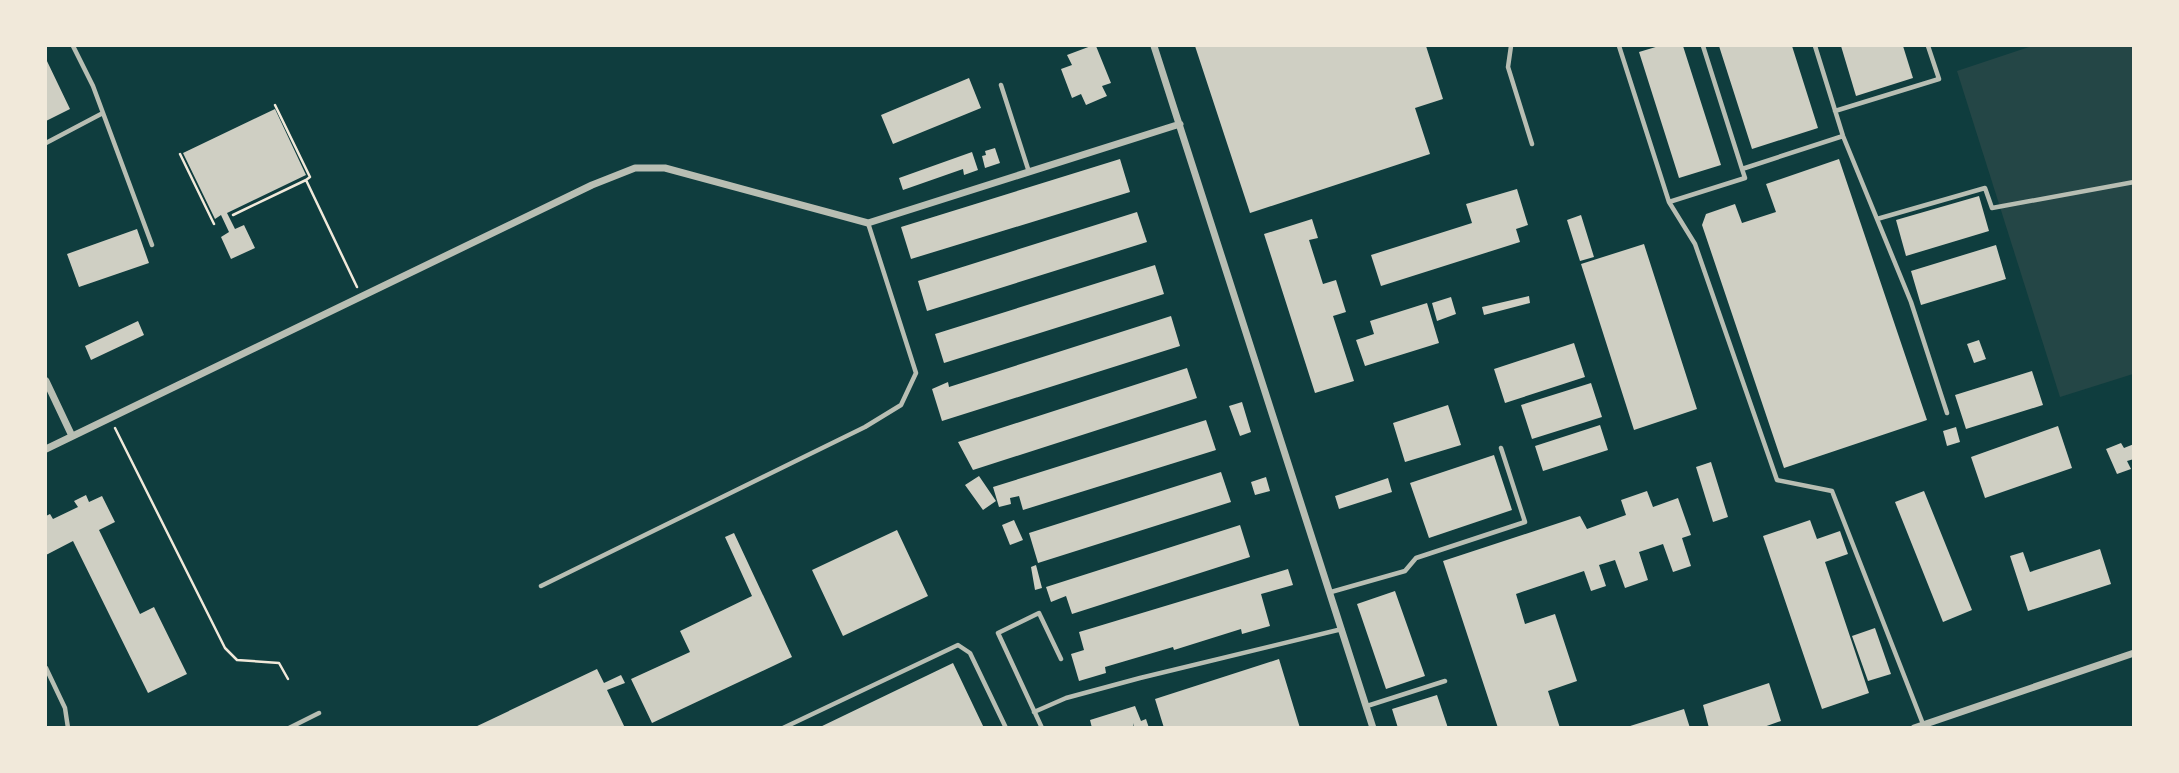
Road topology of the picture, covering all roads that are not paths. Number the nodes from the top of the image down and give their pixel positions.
1 (73, 46) edge
2 (1154, 46) edge
3 (1511, 46) edge
4 (1619, 46) edge
5 (1703, 46) edge
6 (1815, 46) edge
7 (1928, 46) edge
8 (1001, 85) dead end
9 (1835, 111) junction
10 (101, 114) junction
11 (1180, 124) junction
12 (1843, 136) junction
13 (46, 143) edge
14 (1532, 144) dead end
15 (1742, 169) junction
16 (1029, 172) junction
17 (2133, 182) edge
18 (1669, 202) junction
19 (1877, 219) junction
20 (868, 223) junction
21 (152, 245) dead end
22 (46, 381) edge
23 (1947, 413) dead end
24 (72, 436) junction
25 (1501, 448) dead end
26 (46, 449) edge
27 (541, 586) dead end
28 (1331, 592) junction
29 (1343, 629) junction
30 (2133, 653) edge
31 (1061, 659) dead end
32 (46, 668) edge
33 (1445, 681) dead end
34 (1367, 706) junction
35 (1034, 712) junction
36 (319, 713) dead end
37 (1923, 724) junction
38 (68, 727) edge
39 (289, 727) edge
40 (783, 727) edge
41 (1006, 727) edge
42 (1042, 727) edge
43 (1373, 727) edge
44 (1914, 727) edge

1 - 10 lane
2 - 11 street
3 - 14 lane
4 - 18 lane
5 - 15 lane
6 - 9 lane
7 - 9 lane
8 - 16 lane
9 - 12 lane
10 - 13 lane
10 - 21 lane
11 - 16 street
11 - 28 street
12 - 15 lane
12 - 19 lane
15 - 18 lane
16 - 20 street
17 - 19 lane
18 - 37 lane
19 - 23 lane
20 - 24 street
20 - 27 lane
22 - 24 street
24 - 26 street
25 - 28 lane
28 - 29 street
29 - 34 street
29 - 35 lane
30 - 37 street
31 - 35 lane
32 - 38 lane
33 - 34 lane
34 - 43 street
35 - 42 lane
36 - 39 lane
37 - 44 street
40 - 41 lane

